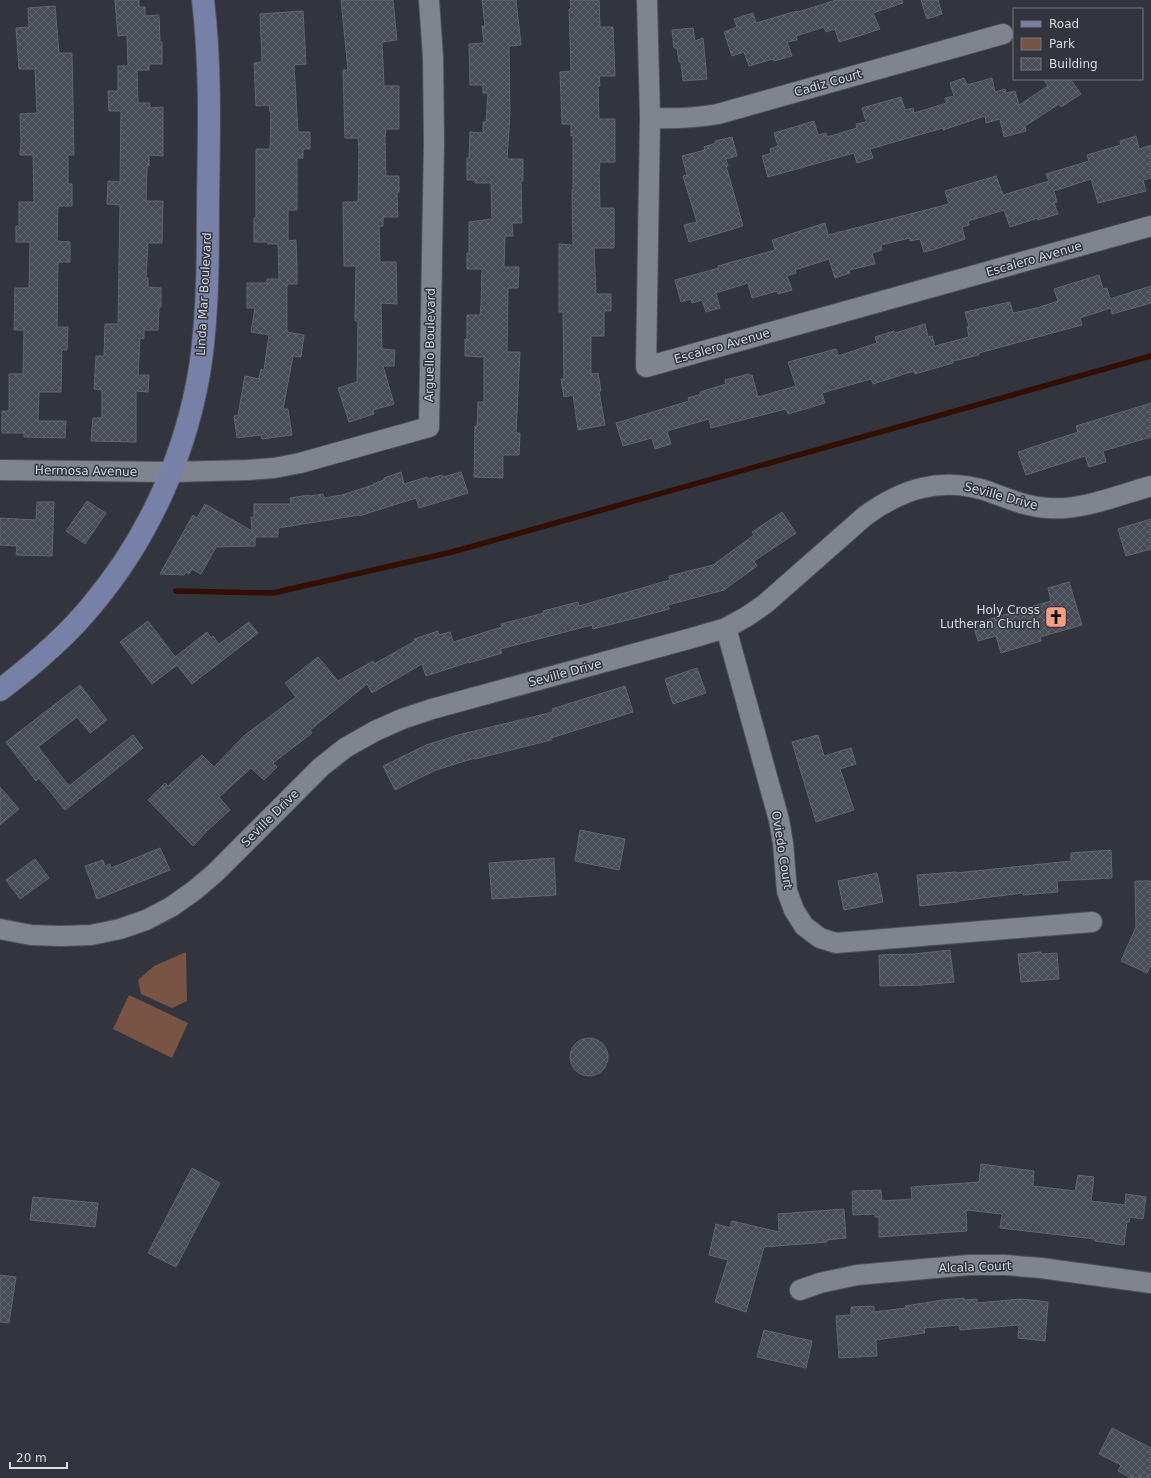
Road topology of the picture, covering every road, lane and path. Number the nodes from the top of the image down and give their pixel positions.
1 (203, 0) edge
2 (429, 0) edge
3 (647, 0) edge
4 (1003, 34) dead end
5 (650, 118) junction
6 (1151, 226) edge
7 (0, 470) edge
8 (171, 472) junction
9 (1151, 486) edge
10 (726, 628) junction
11 (0, 690) edge
12 (1092, 922) dead end
13 (0, 929) edge
14 (1151, 1283) edge
15 (800, 1290) dead end

1 - 8 street, Linda Mar Boulevard
2 - 8 street, Arguello Boulevard
3 - 5 street, Escalero Avenue
4 - 5 street, Cadiz Court
5 - 6 street, Escalero Avenue
7 - 8 street, Hermosa Avenue
8 - 11 street, Linda Mar Boulevard
9 - 10 street, Seville Drive
10 - 12 street, Oviedo Court
10 - 13 street, Seville Drive
14 - 15 street, Alcala Court

